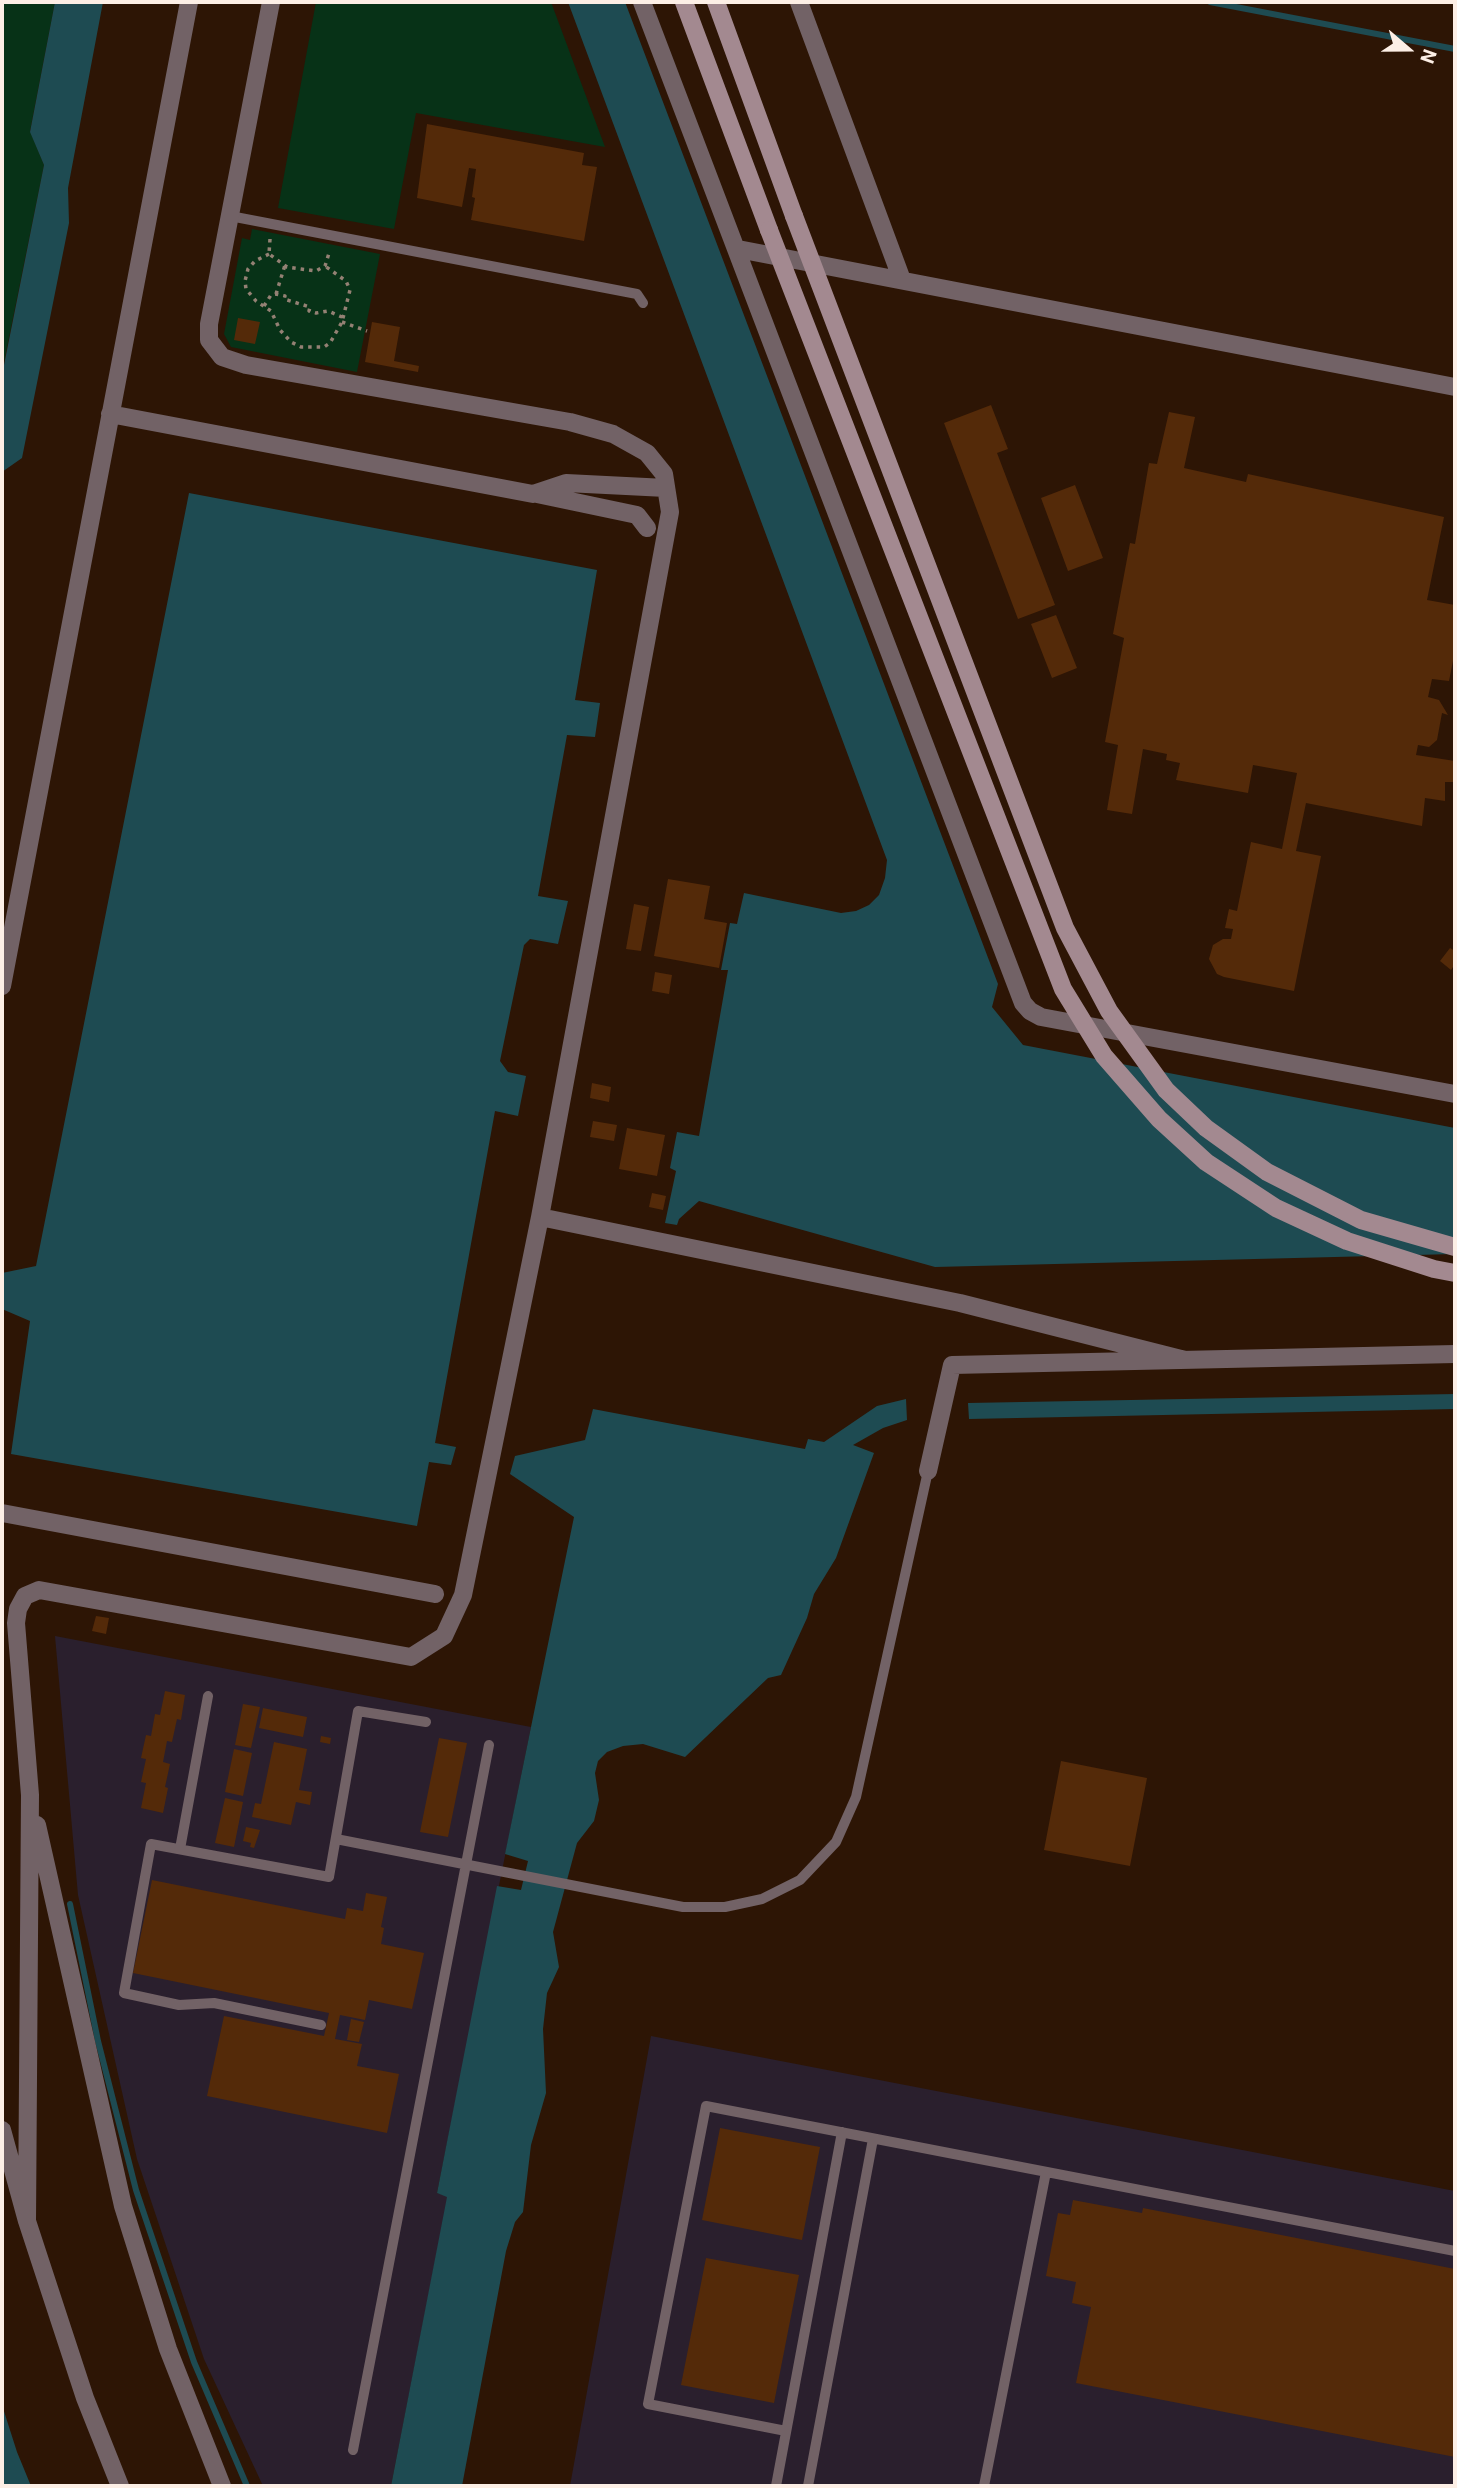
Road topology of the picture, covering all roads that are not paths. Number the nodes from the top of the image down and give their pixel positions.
1 (189, 2) edge
2 (271, 2) edge
3 (642, 2) edge
4 (684, 2) edge
5 (716, 2) edge
6 (799, 2) edge
7 (230, 216) junction
8 (738, 249) junction
9 (902, 280) junction
10 (643, 303) dead end
11 (1455, 387) edge
12 (110, 414) junction
13 (666, 488) junction
14 (533, 494) junction
15 (646, 528) dead end
16 (2, 986) edge
17 (1455, 1094) edge
18 (540, 1217) junction
19 (1455, 1247) edge
20 (1455, 1273) edge
21 (1455, 1354) edge
22 (1185, 1360) junction
23 (928, 1471) joint
24 (2, 1513) edge
25 (435, 1594) dead end
26 (208, 1696) dead end
27 (426, 1722) dead end
28 (489, 1745) dead end
29 (30, 1795) junction
30 (336, 1839) junction
31 (180, 1849) junction
32 (466, 1863) junction
33 (321, 2025) dead end
34 (2, 2130) edge
35 (842, 2133) junction
36 (873, 2139) junction
37 (1046, 2172) junction
38 (27, 2221) junction
39 (1455, 2252) edge
40 (786, 2431) junction
41 (354, 2450) dead end
42 (120, 2486) edge
43 (222, 2486) edge
44 (776, 2486) edge
45 (808, 2486) edge
46 (984, 2486) edge

1 - 12 street
2 - 7 street
3 - 8 street
4 - 20 street, bridge
5 - 19 street, bridge
6 - 9 street
7 - 10 lane
7 - 13 street
8 - 9 street
8 - 17 street
9 - 11 street
12 - 14 street
12 - 16 street
13 - 14 street
13 - 18 street
14 - 15 street
18 - 22 street
18 - 29 street
21 - 22 street
22 - 23 street
23 - 32 lane
24 - 25 street
26 - 31 lane
27 - 30 lane
28 - 32 lane
29 - 38 street
29 - 43 street
30 - 31 lane
30 - 32 lane
31 - 33 lane
32 - 41 lane
34 - 38 street
35 - 36 lane
35 - 40 lane
35 - 40 lane
36 - 37 lane
36 - 45 lane
37 - 39 lane
37 - 46 lane
38 - 42 street
40 - 44 lane

